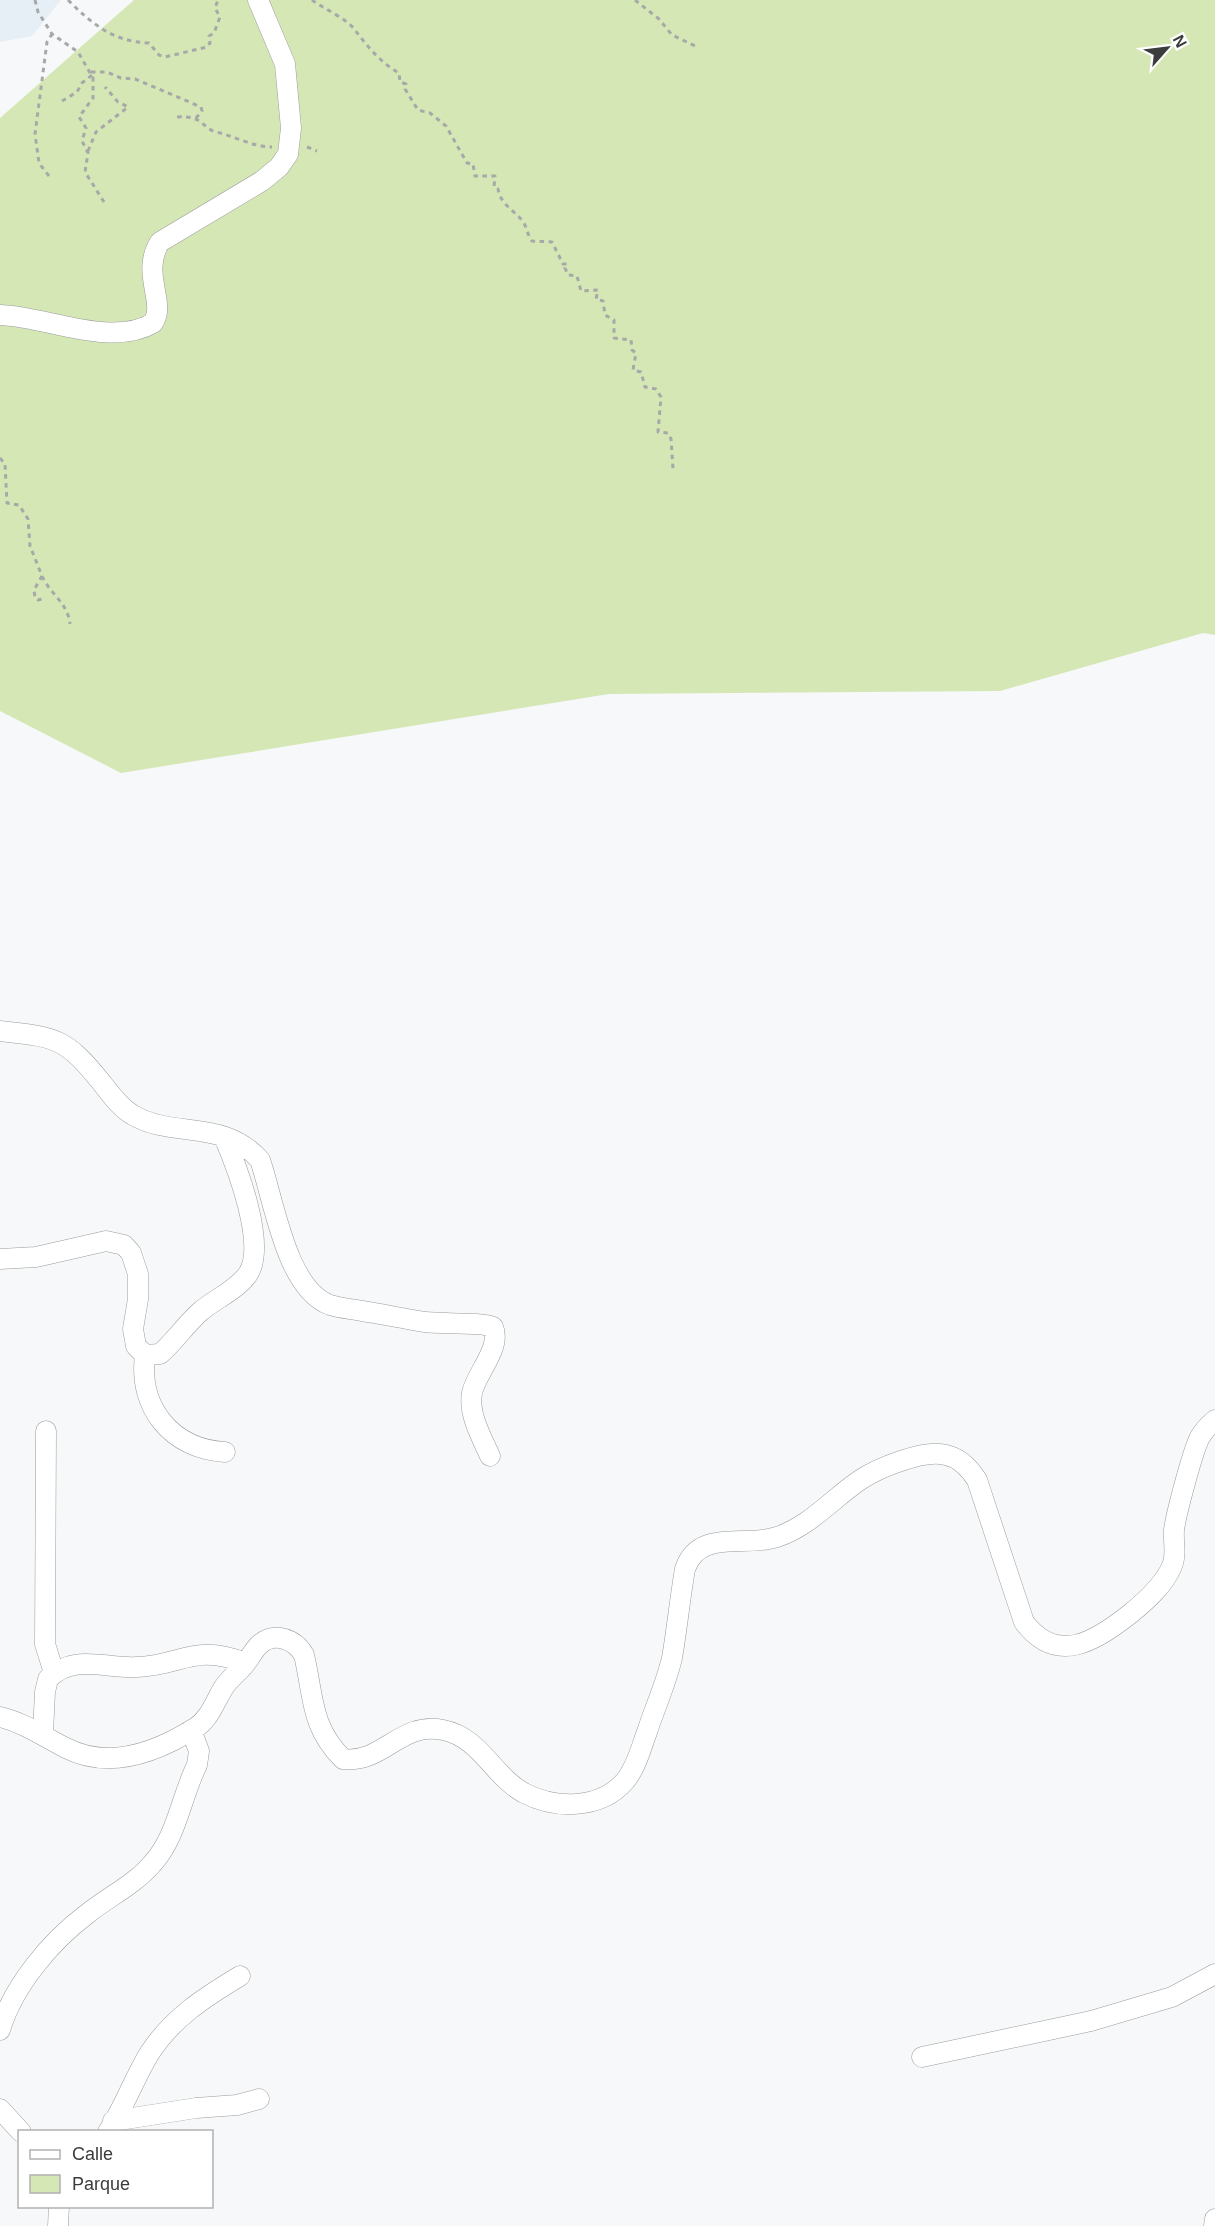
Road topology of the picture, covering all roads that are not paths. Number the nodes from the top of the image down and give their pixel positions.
1 (258, 0) edge
2 (0, 315) edge
3 (0, 1031) edge
4 (225, 1137) junction
5 (0, 1259) edge
6 (145, 1355) junction
7 (1215, 1420) edge
8 (46, 1431) dead end
9 (225, 1452) dead end
10 (490, 1456) dead end
11 (246, 1663) junction
12 (54, 1673) junction
13 (0, 1717) edge
14 (191, 1730) junction
15 (43, 1733) junction
16 (1215, 1974) edge
17 (240, 1976) dead end
18 (0, 2030) edge
19 (922, 2057) dead end
20 (259, 2099) dead end
21 (0, 2109) edge
22 (111, 2126) edge
23 (19, 2130) edge
24 (59, 2208) edge
25 (1215, 2218) edge
26 (58, 2226) edge
27 (1215, 2226) edge

1 - 2 street
3 - 4 street
4 - 6 street
4 - 10 street
5 - 6 street
6 - 9 street
7 - 11 street
8 - 12 street
11 - 12 street
11 - 14 street
12 - 15 street
13 - 15 street
14 - 15 street
14 - 18 street
16 - 19 street
17 - 22 street
20 - 22 street
21 - 23 street
24 - 26 street
25 - 27 street

